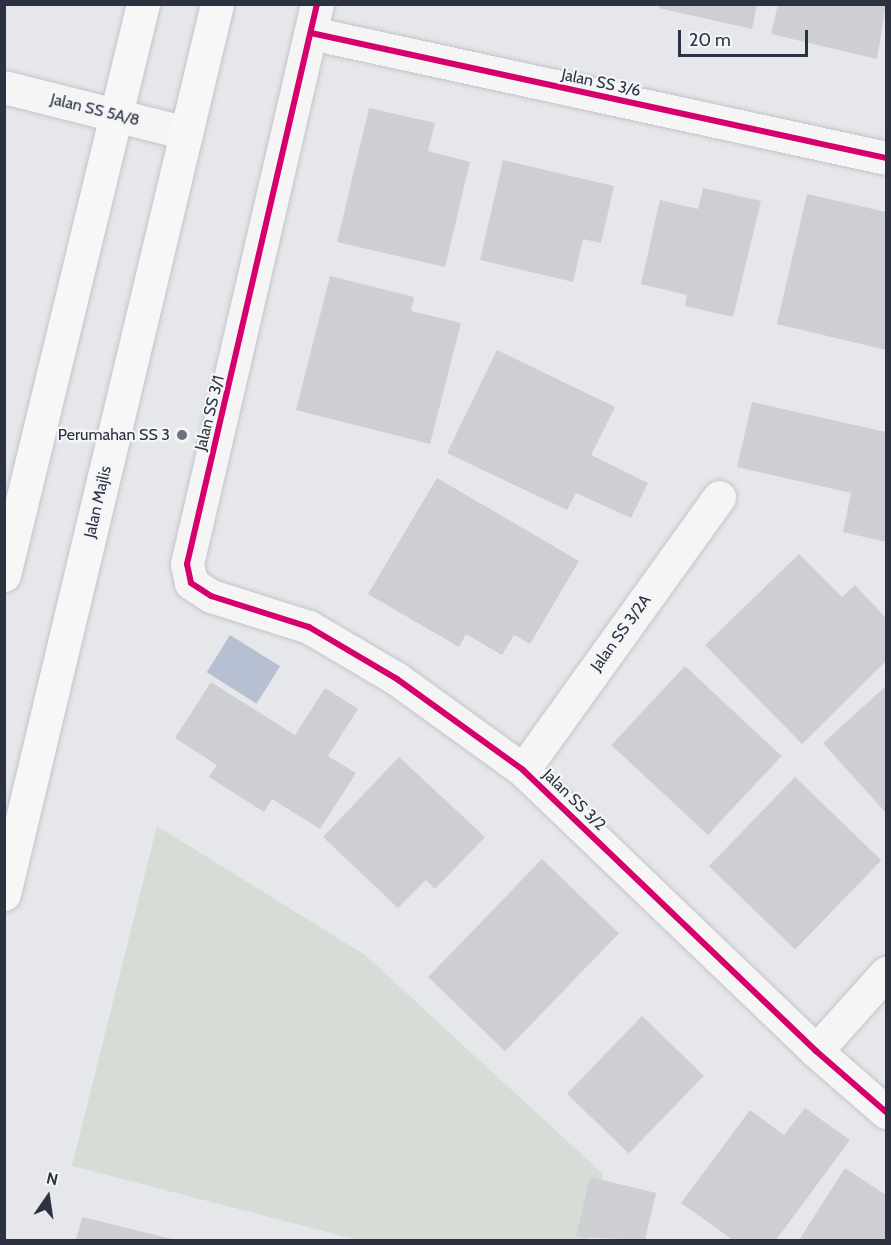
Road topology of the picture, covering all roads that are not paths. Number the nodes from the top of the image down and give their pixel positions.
1 (143, 4) edge
2 (217, 4) edge
3 (314, 19) edge
4 (4, 87) edge
5 (116, 116) junction
6 (186, 133) junction
7 (886, 158) edge
8 (719, 497) dead end
9 (4, 575) edge
10 (191, 583) joint
11 (523, 770) junction
12 (4, 894) edge
13 (886, 973) edge
14 (816, 1051) junction
15 (886, 1112) edge

1 - 5 main road
2 - 6 main road, Jalan Majlis
3 - 7 street, Jalan SS 3/6
3 - 10 street, Jalan SS 3/1
4 - 5 street, Jalan SS 5A/8
5 - 6 street, Jalan SS 5A/8
5 - 9 main road
6 - 12 main road, Jalan Majlis
8 - 11 street, Jalan SS 3/2A
10 - 11 street, Jalan SS 3/2
11 - 14 street, Jalan SS 3/2
13 - 14 street
14 - 15 street, Jalan SS 3/2

